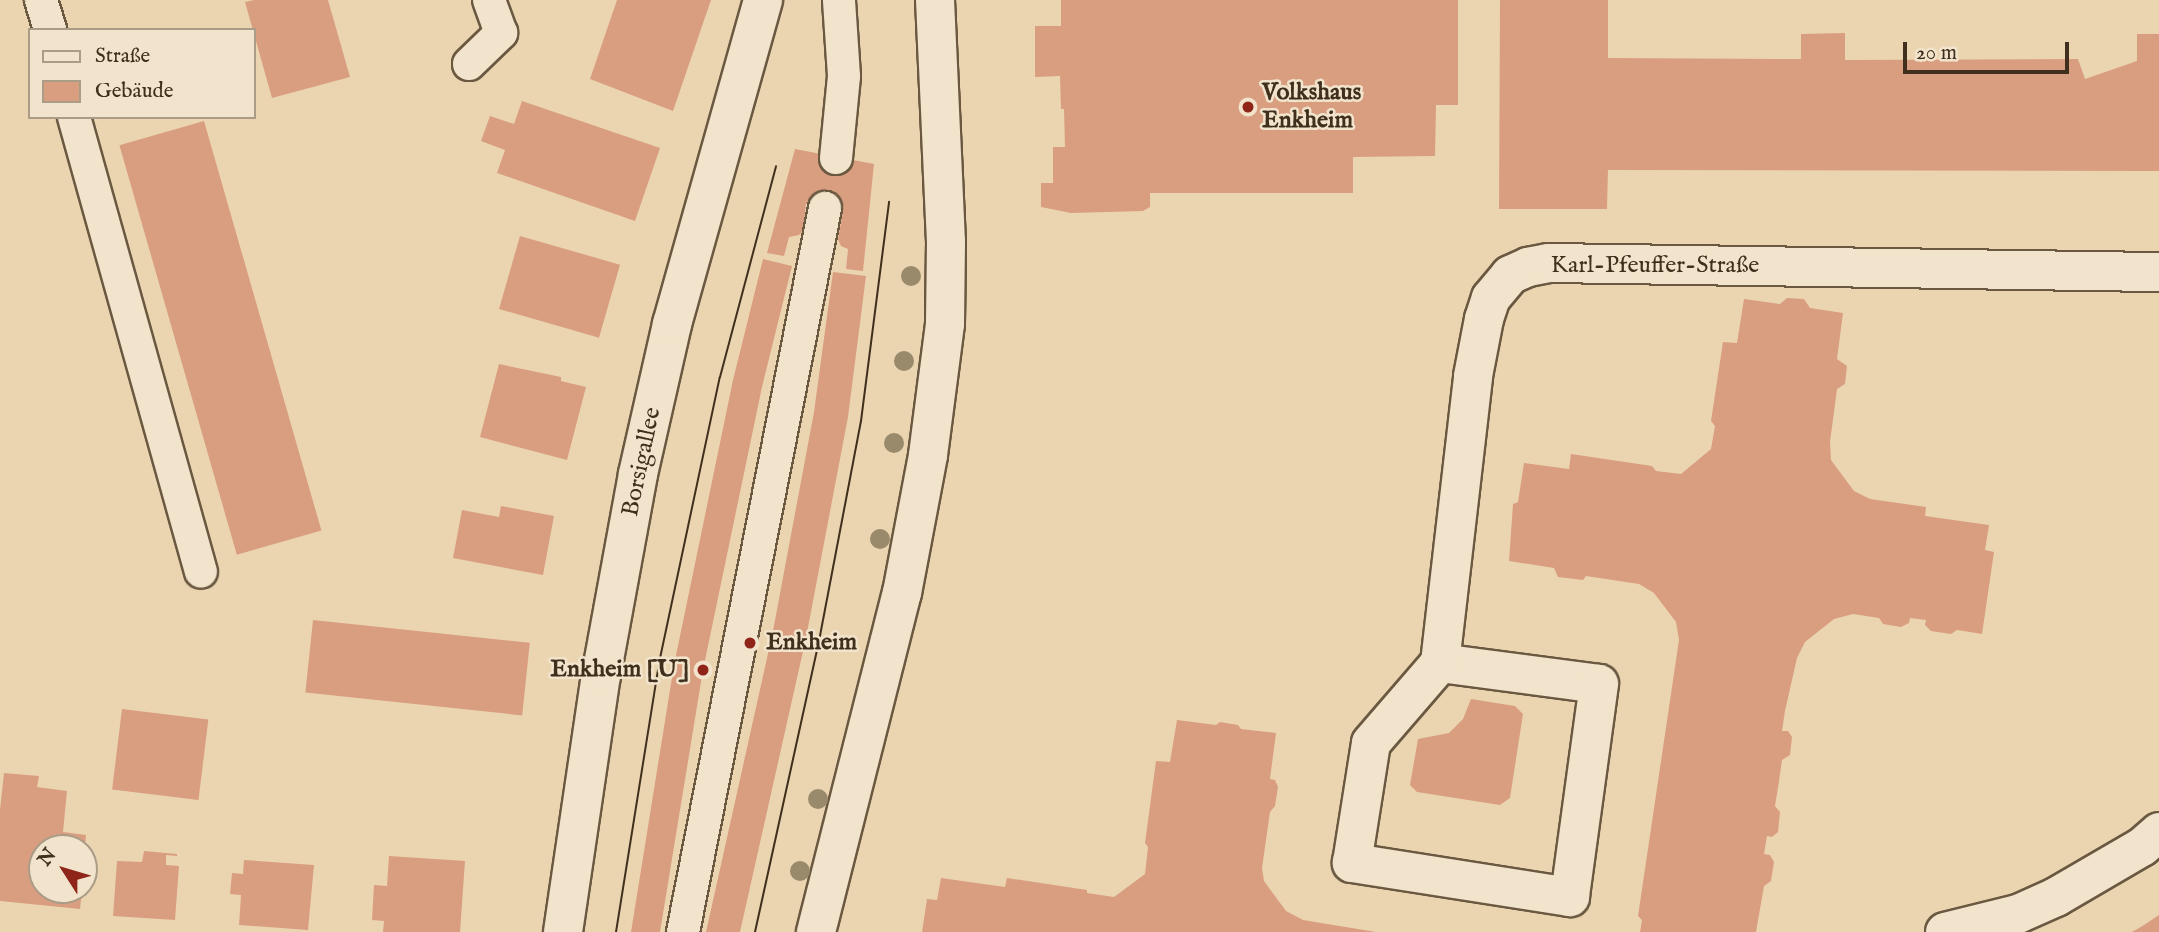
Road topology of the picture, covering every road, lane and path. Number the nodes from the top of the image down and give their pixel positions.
1 (41, 0) edge
2 (489, 0) edge
3 (763, 0) edge
4 (839, 0) edge
5 (935, 0) edge
6 (49, 28) edge
7 (469, 64) dead end
8 (75, 119) edge
9 (835, 158) dead end
10 (825, 208) dead end
11 (2159, 272) edge
12 (201, 572) dead end
13 (1440, 663) junction
14 (2159, 832) edge
15 (563, 932) edge
16 (683, 932) edge
17 (816, 932) edge
18 (1945, 932) edge

1 - 6 lane
2 - 7 lane
3 - 15 street, Borsigallee
4 - 9 lane
5 - 17 street
8 - 12 lane
10 - 16 lane
11 - 13 street, Karl-Pfeuffer-Straße
13 - 13 street
14 - 18 street

